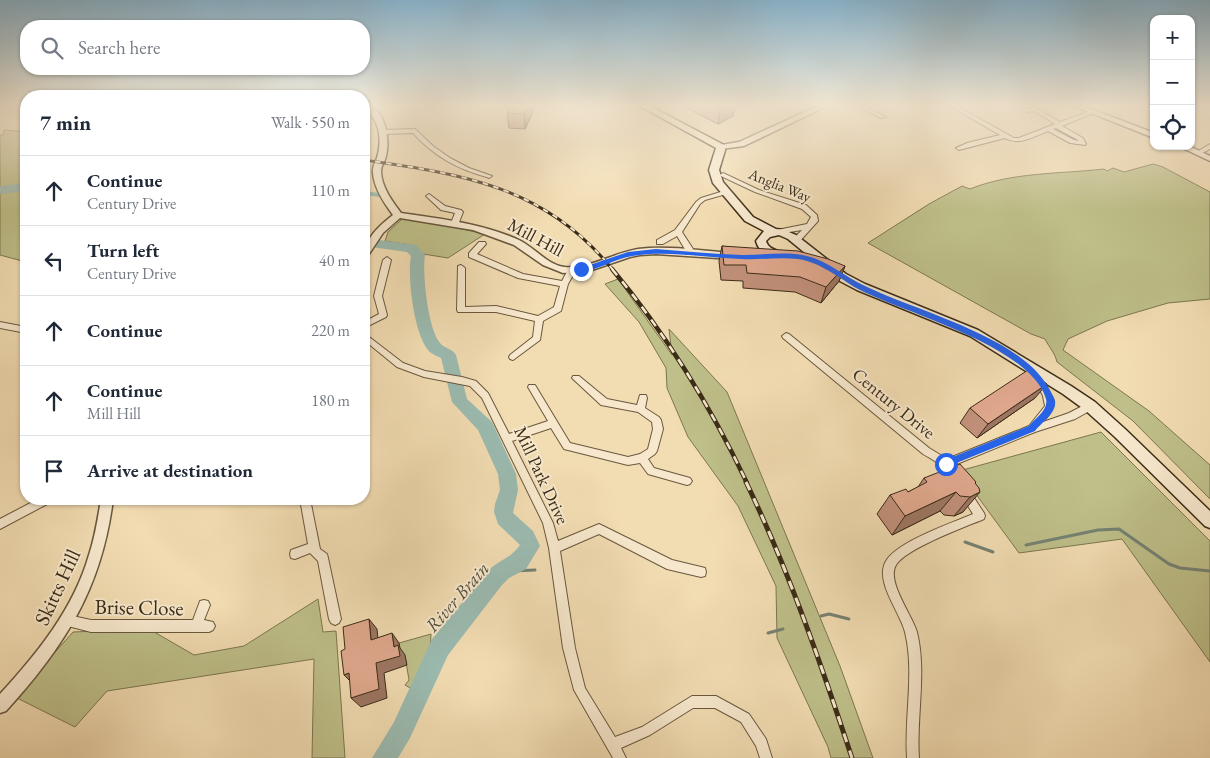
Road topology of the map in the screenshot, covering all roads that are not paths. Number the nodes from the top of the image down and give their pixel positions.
1 (383, 140) edge
2 (423, 140) edge
3 (710, 140) edge
4 (749, 140) edge
5 (992, 140) edge
6 (1069, 140) edge
7 (1082, 140) edge
8 (721, 146) junction
9 (1210, 146) edge
10 (959, 148) dead end
11 (1191, 150) edge
12 (1198, 153) junction
13 (1210, 158) edge
14 (489, 176) dead end
15 (723, 176) dead end
16 (724, 193) junction
17 (428, 196) dead end
18 (466, 206) dead end
19 (459, 212) junction
20 (398, 215) junction
21 (749, 219) junction
22 (455, 223) junction
23 (810, 226) junction
24 (678, 232) junction
25 (777, 232) junction
26 (660, 242) dead end
27 (482, 244) dead end
28 (370, 246) edge
29 (752, 248) junction
30 (689, 249) dead end
31 (792, 251) junction
32 (762, 257) edge
33 (387, 260) dead end
34 (461, 268) dead end
35 (572, 270) junction
36 (564, 284) junction
37 (539, 319) junction
38 (370, 321) edge
39 (0, 324) edge
40 (20, 329) edge
41 (786, 336) dead end
42 (370, 341) edge
43 (512, 357) dead end
44 (1029, 367) junction
45 (576, 378) dead end
46 (532, 386) dead end
47 (643, 398) dead end
48 (1090, 406) junction
49 (640, 409) junction
50 (554, 423) junction
51 (1032, 429) junction
52 (506, 439) junction
53 (642, 458) junction
54 (946, 464) junction
55 (687, 481) dead end
56 (36, 505) edge
57 (106, 505) edge
58 (306, 505) edge
59 (1210, 521) edge
60 (0, 524) edge
61 (314, 547) junction
62 (554, 548) junction
63 (295, 554) dead end
64 (702, 572) dead end
65 (204, 605) dead end
66 (335, 618) dead end
67 (68, 621) junction
68 (196, 626) junction
69 (209, 626) dead end
70 (0, 705) edge
71 (612, 745) junction
72 (620, 758) edge
73 (766, 758) edge
74 (913, 758) edge

1 - 20 street
2 - 14 street
3 - 8 main road
4 - 8 street
5 - 10 street
6 - 7 street
8 - 16 main road
9 - 12 street
11 - 12 street
12 - 13 street
15 - 23 street, Anglia Way
16 - 21 main road
16 - 24 street
17 - 19 street
18 - 19 street
19 - 22 street
20 - 22 street, Mill Hill
20 - 28 street
21 - 25 main road
21 - 29 main road
22 - 35 street, Mill Hill
23 - 25 street, Anglia Way
23 - 31 street, Anglia Way
24 - 26 street
24 - 30 street
25 - 29 main road
25 - 31 main road
27 - 36 street
29 - 31 main road
29 - 35 street, Mill Hill
31 - 32 street
31 - 44 main road
33 - 38 street
34 - 37 street
35 - 36 street
36 - 37 street
37 - 43 street
39 - 40 street
41 - 54 street, Century Drive
42 - 52 street, Mill Park Drive
44 - 48 main road
44 - 51 street
45 - 49 street
46 - 50 street
47 - 49 street
48 - 51 street
48 - 59 main road
49 - 53 street
50 - 52 street
50 - 53 street
51 - 54 street
52 - 62 street, Mill Park Drive
53 - 55 street
54 - 74 street
56 - 60 street
57 - 67 street, Skitts Hill
58 - 61 street
61 - 63 street
61 - 66 street
62 - 64 street
62 - 71 street, Mill Park Drive
65 - 68 street
67 - 68 street, Brise Close
67 - 70 street, Skitts Hill
68 - 69 street, Brise Close
71 - 72 street, Mill Park Drive
71 - 73 street

